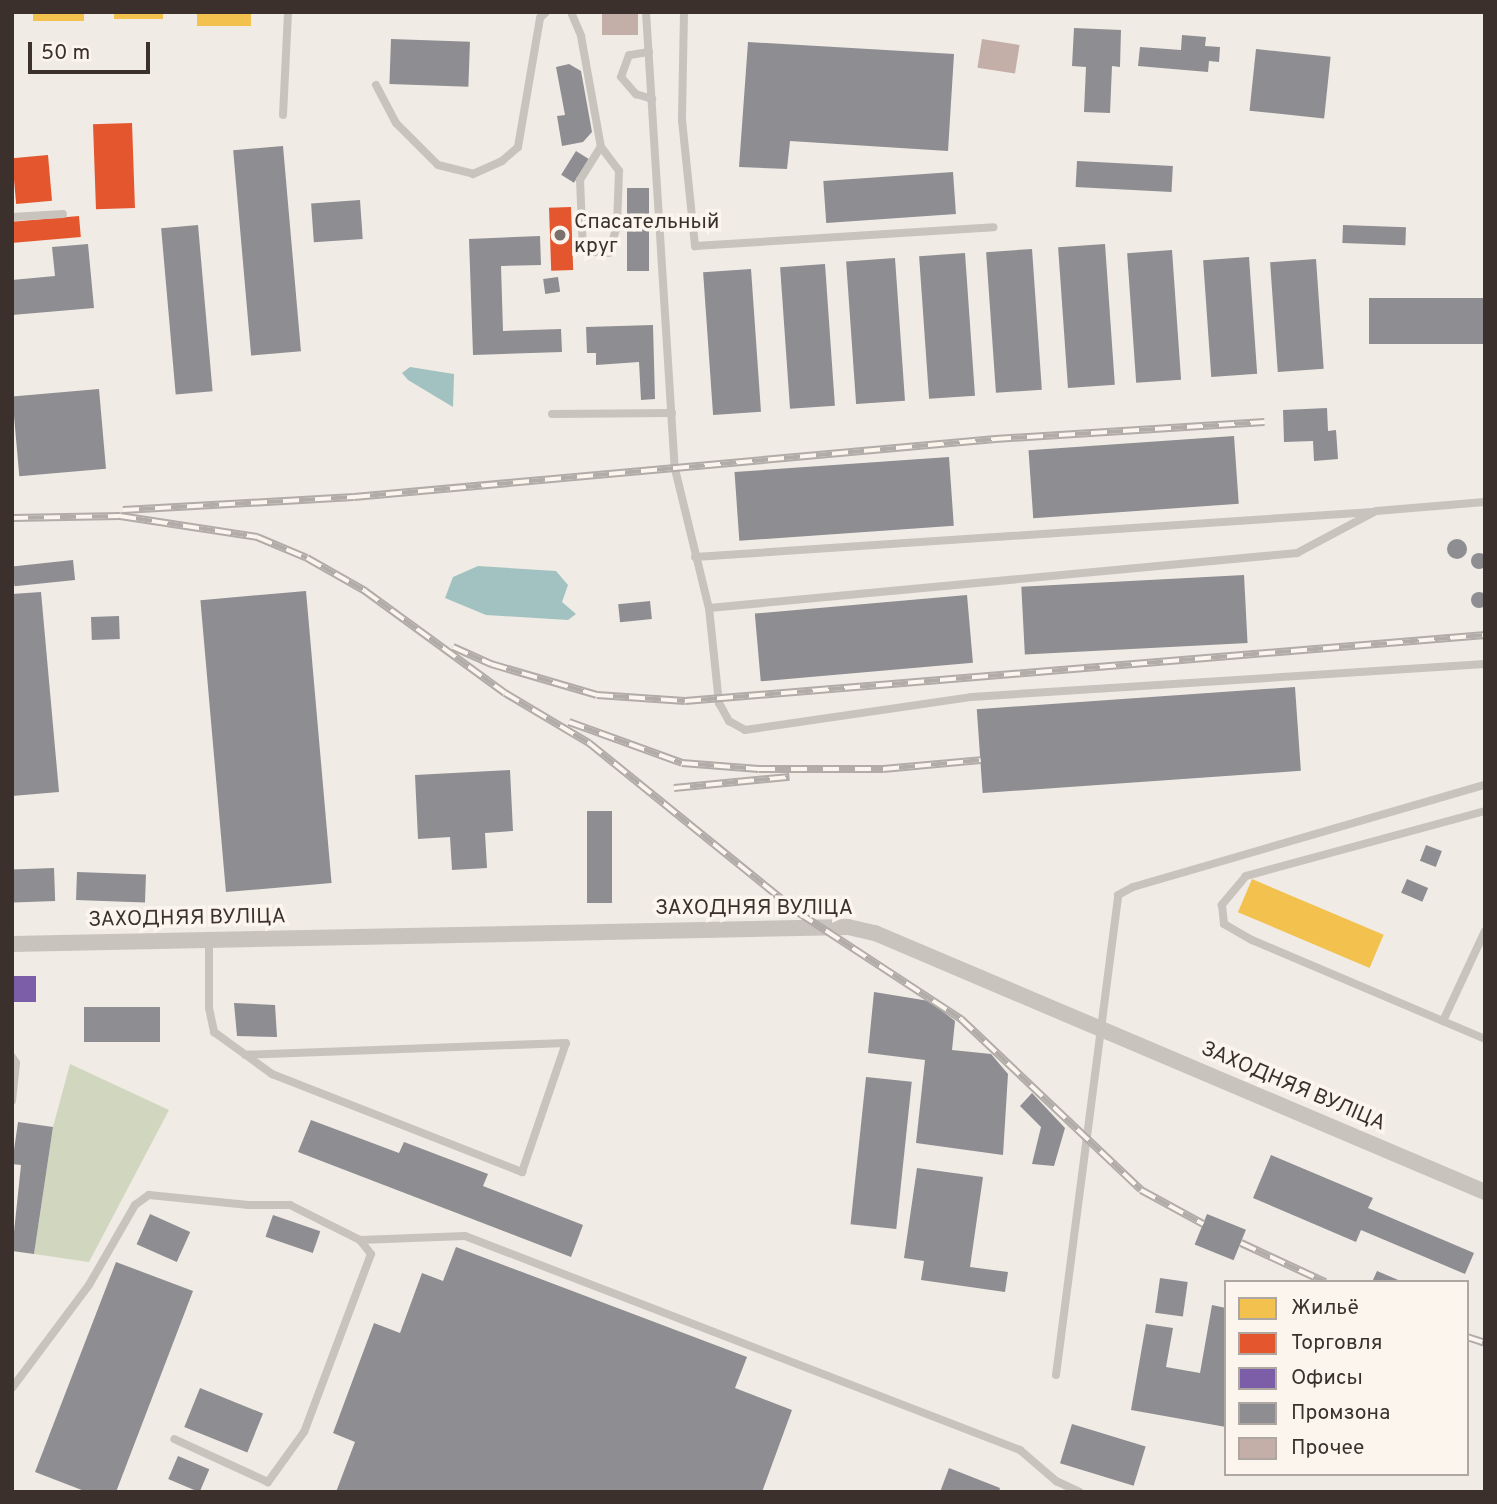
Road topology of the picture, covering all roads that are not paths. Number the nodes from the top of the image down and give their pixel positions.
1 (288, 12) edge
2 (546, 12) edge
3 (571, 12) edge
4 (646, 12) edge
5 (684, 12) edge
6 (649, 52) junction
7 (376, 85) dead end
8 (652, 99) junction
9 (283, 115) dead end
10 (601, 147) junction
11 (63, 214) dead end
12 (12, 217) edge
13 (993, 228) dead end
14 (672, 413) junction
15 (552, 414) dead end
16 (1485, 502) edge
17 (1376, 511) junction
18 (695, 557) junction
19 (709, 608) junction
20 (1485, 664) edge
21 (1485, 785) edge
22 (1485, 811) edge
23 (1485, 931) edge
24 (209, 940) junction
25 (12, 944) edge
26 (1443, 1021) junction
27 (1098, 1027) junction
28 (1485, 1038) edge
29 (245, 1055) junction
30 (12, 1056) edge
31 (12, 1101) edge
32 (1485, 1192) edge
33 (360, 1240) junction
34 (1056, 1376) dead end
35 (12, 1388) edge
36 (174, 1438) dead end
37 (1080, 1492) edge

1 - 9 lane
2 - 7 lane
3 - 10 lane
4 - 6 lane
5 - 13 lane
6 - 8 lane
6 - 8 lane
8 - 14 lane
10 - 10 lane
11 - 12 lane
14 - 15 lane
14 - 18 lane
16 - 17 lane
17 - 18 lane
17 - 19 lane
18 - 19 lane
19 - 20 lane
21 - 27 lane
22 - 26 lane
23 - 26 lane
24 - 25 street, ЗАХОДНЯЯ ВУЛІЦА
24 - 27 street, ЗАХОДНЯЯ ВУЛІЦА
24 - 29 lane
26 - 28 lane
27 - 32 street, ЗАХОДНЯЯ ВУЛІЦА
27 - 34 lane
29 - 29 lane
30 - 31 lane
33 - 35 lane
33 - 36 lane
33 - 37 lane

